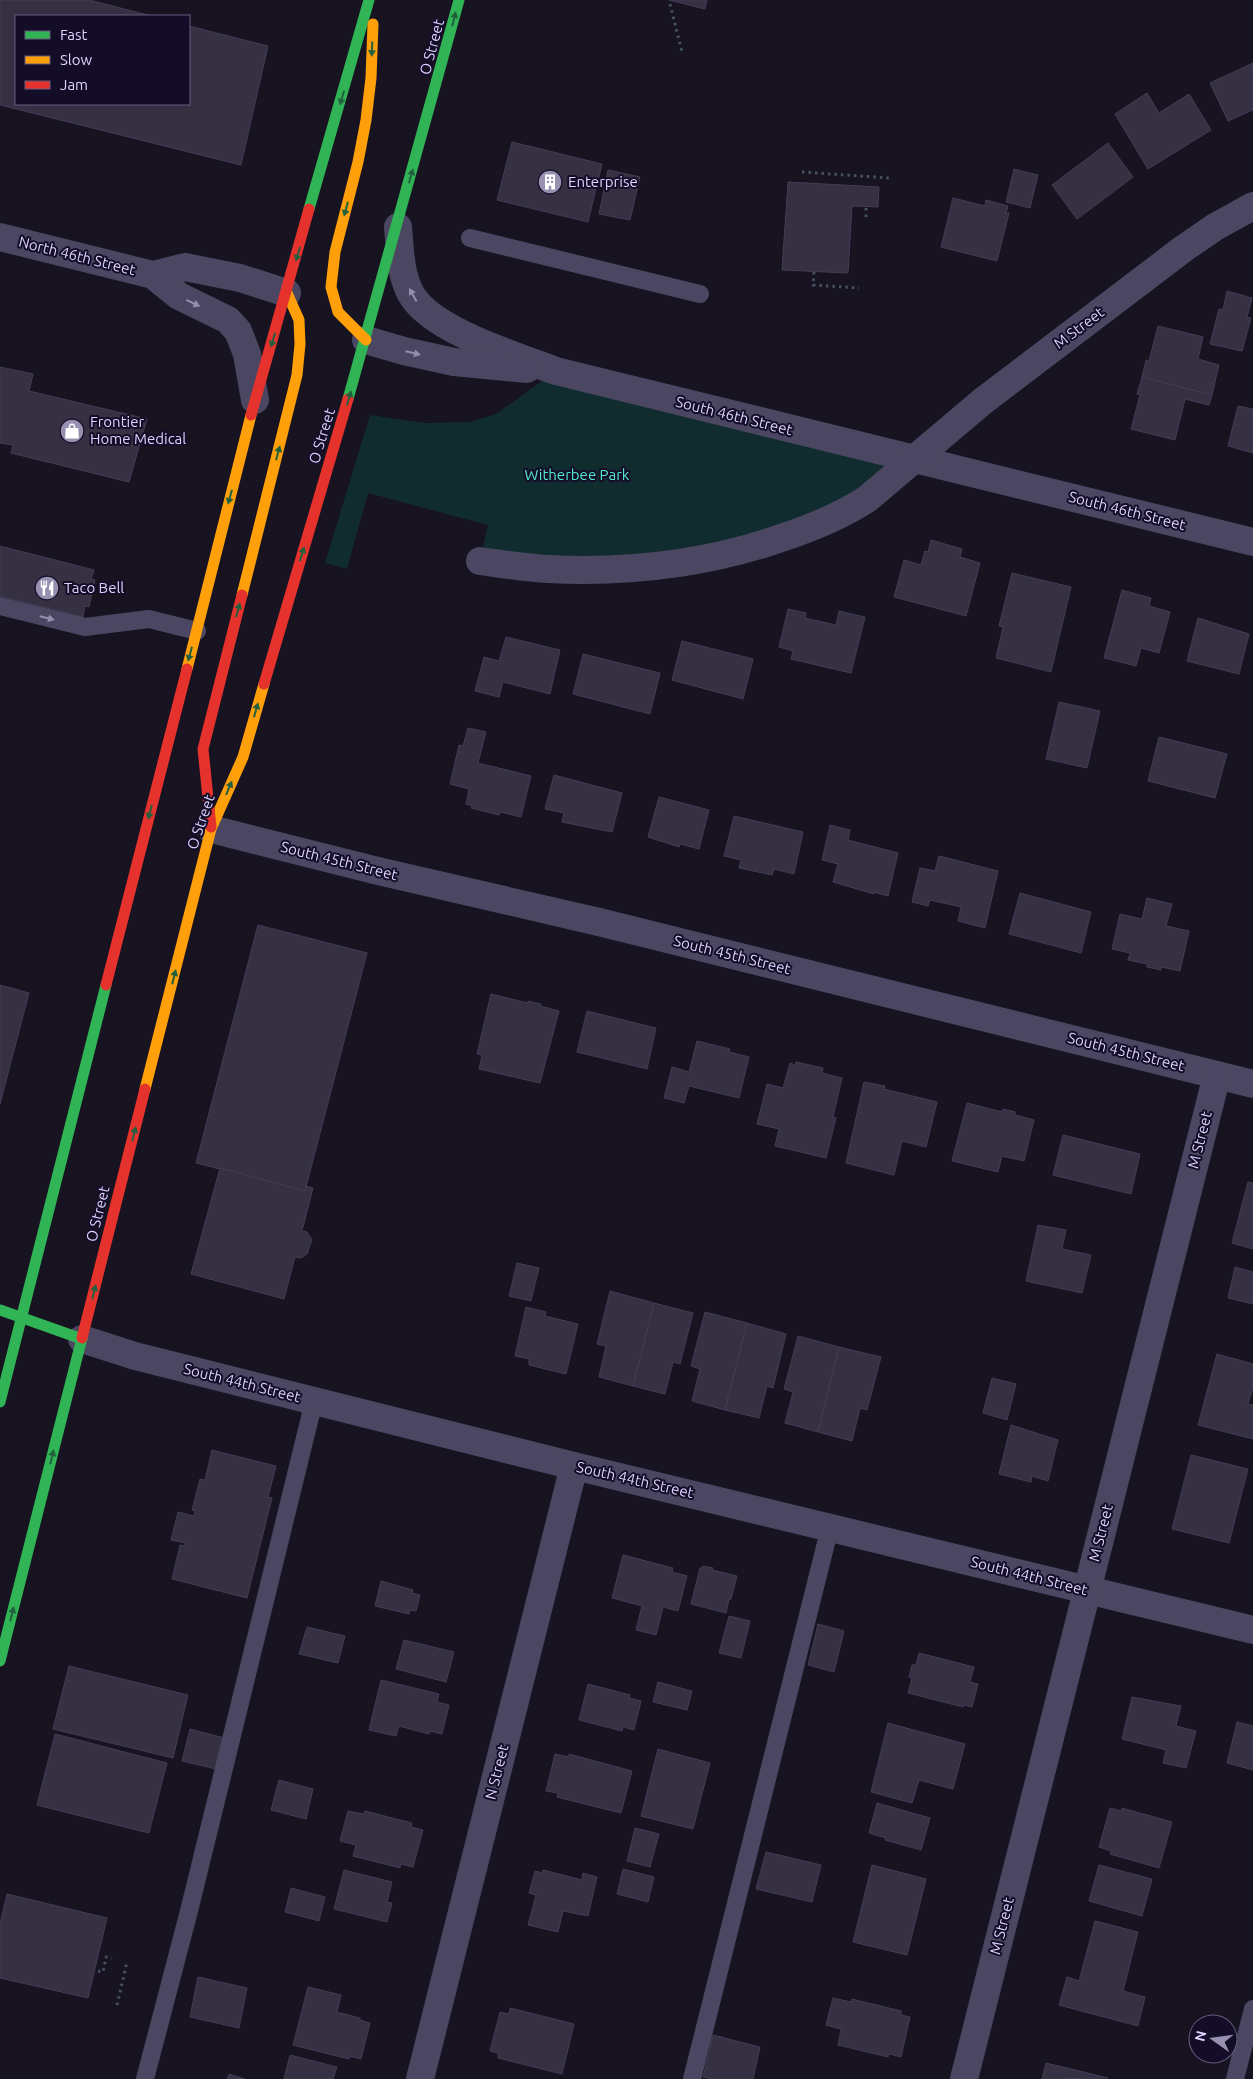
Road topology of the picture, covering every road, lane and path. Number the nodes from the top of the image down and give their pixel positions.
1 (369, 0) edge
2 (374, 0) edge
3 (459, 0) edge
4 (670, 4) dead end
5 (682, 52) dead end
6 (802, 172) dead end
7 (890, 178) dead end
8 (866, 206) dead end
9 (1253, 206) edge
10 (866, 217) dead end
11 (397, 222) junction
12 (0, 237) edge
13 (470, 238) dead end
14 (814, 272) dead end
15 (153, 275) junction
16 (860, 288) dead end
17 (287, 293) junction
18 (700, 294) dead end
19 (366, 340) junction
20 (556, 371) junction
21 (255, 400) junction
22 (912, 460) junction
23 (1253, 542) edge
24 (480, 561) dead end
25 (0, 606) edge
26 (197, 631) junction
27 (211, 829) junction
28 (1217, 1075) junction
29 (1253, 1084) edge
30 (0, 1310) edge
31 (20, 1318) junction
32 (82, 1339) junction
33 (314, 1401) junction
34 (0, 1402) edge
35 (574, 1466) junction
36 (830, 1527) junction
37 (1086, 1590) junction
38 (1253, 1630) edge
39 (0, 1661) edge
40 (112, 1958) dead end
41 (127, 1962) dead end
42 (98, 1971) dead end
43 (117, 2005) dead end
44 (1253, 2009) edge
45 (145, 2079) edge
46 (420, 2079) edge
47 (692, 2079) edge
48 (964, 2079) edge
49 (1235, 2079) edge

1 -> 17 main road
2 -> 19 main road
11 -> 3 main road, O Street
4 - 5 path
6 - 7 path
8 - 10 path
9 - 22 street, M Street
11 - 19 main road, O Street
20 -> 11 street, South 46th Street
12 - 15 street, North 46th Street
13 - 18 lane
14 - 16 path
15 - 17 street, North 46th Street
15 -> 21 street, North 46th Street
17 -> 21 main road
27 -> 17 main road
19 -> 20 street, South 46th Street
27 -> 19 main road, O Street
20 - 22 street, South 46th Street
21 -> 26 main road
22 - 23 street, South 46th Street
22 - 24 street
25 -> 26 lane
26 -> 31 main road
27 - 28 street, South 45th Street
32 -> 27 main road, O Street
28 - 29 street, South 45th Street
28 - 37 street, M Street
30 - 31 main road, South 44th Street
31 - 32 main road, South 44th Street
31 - 34 main road
32 - 33 street, South 44th Street
39 -> 32 main road, O Street
33 - 35 street, South 44th Street
33 - 45 lane
35 - 36 street, South 44th Street
35 - 46 street, N Street
36 - 37 street, South 44th Street
36 - 47 lane
37 - 38 street, South 44th Street
37 - 48 street, M Street
40 - 42 path
41 - 43 path
44 - 49 lane

